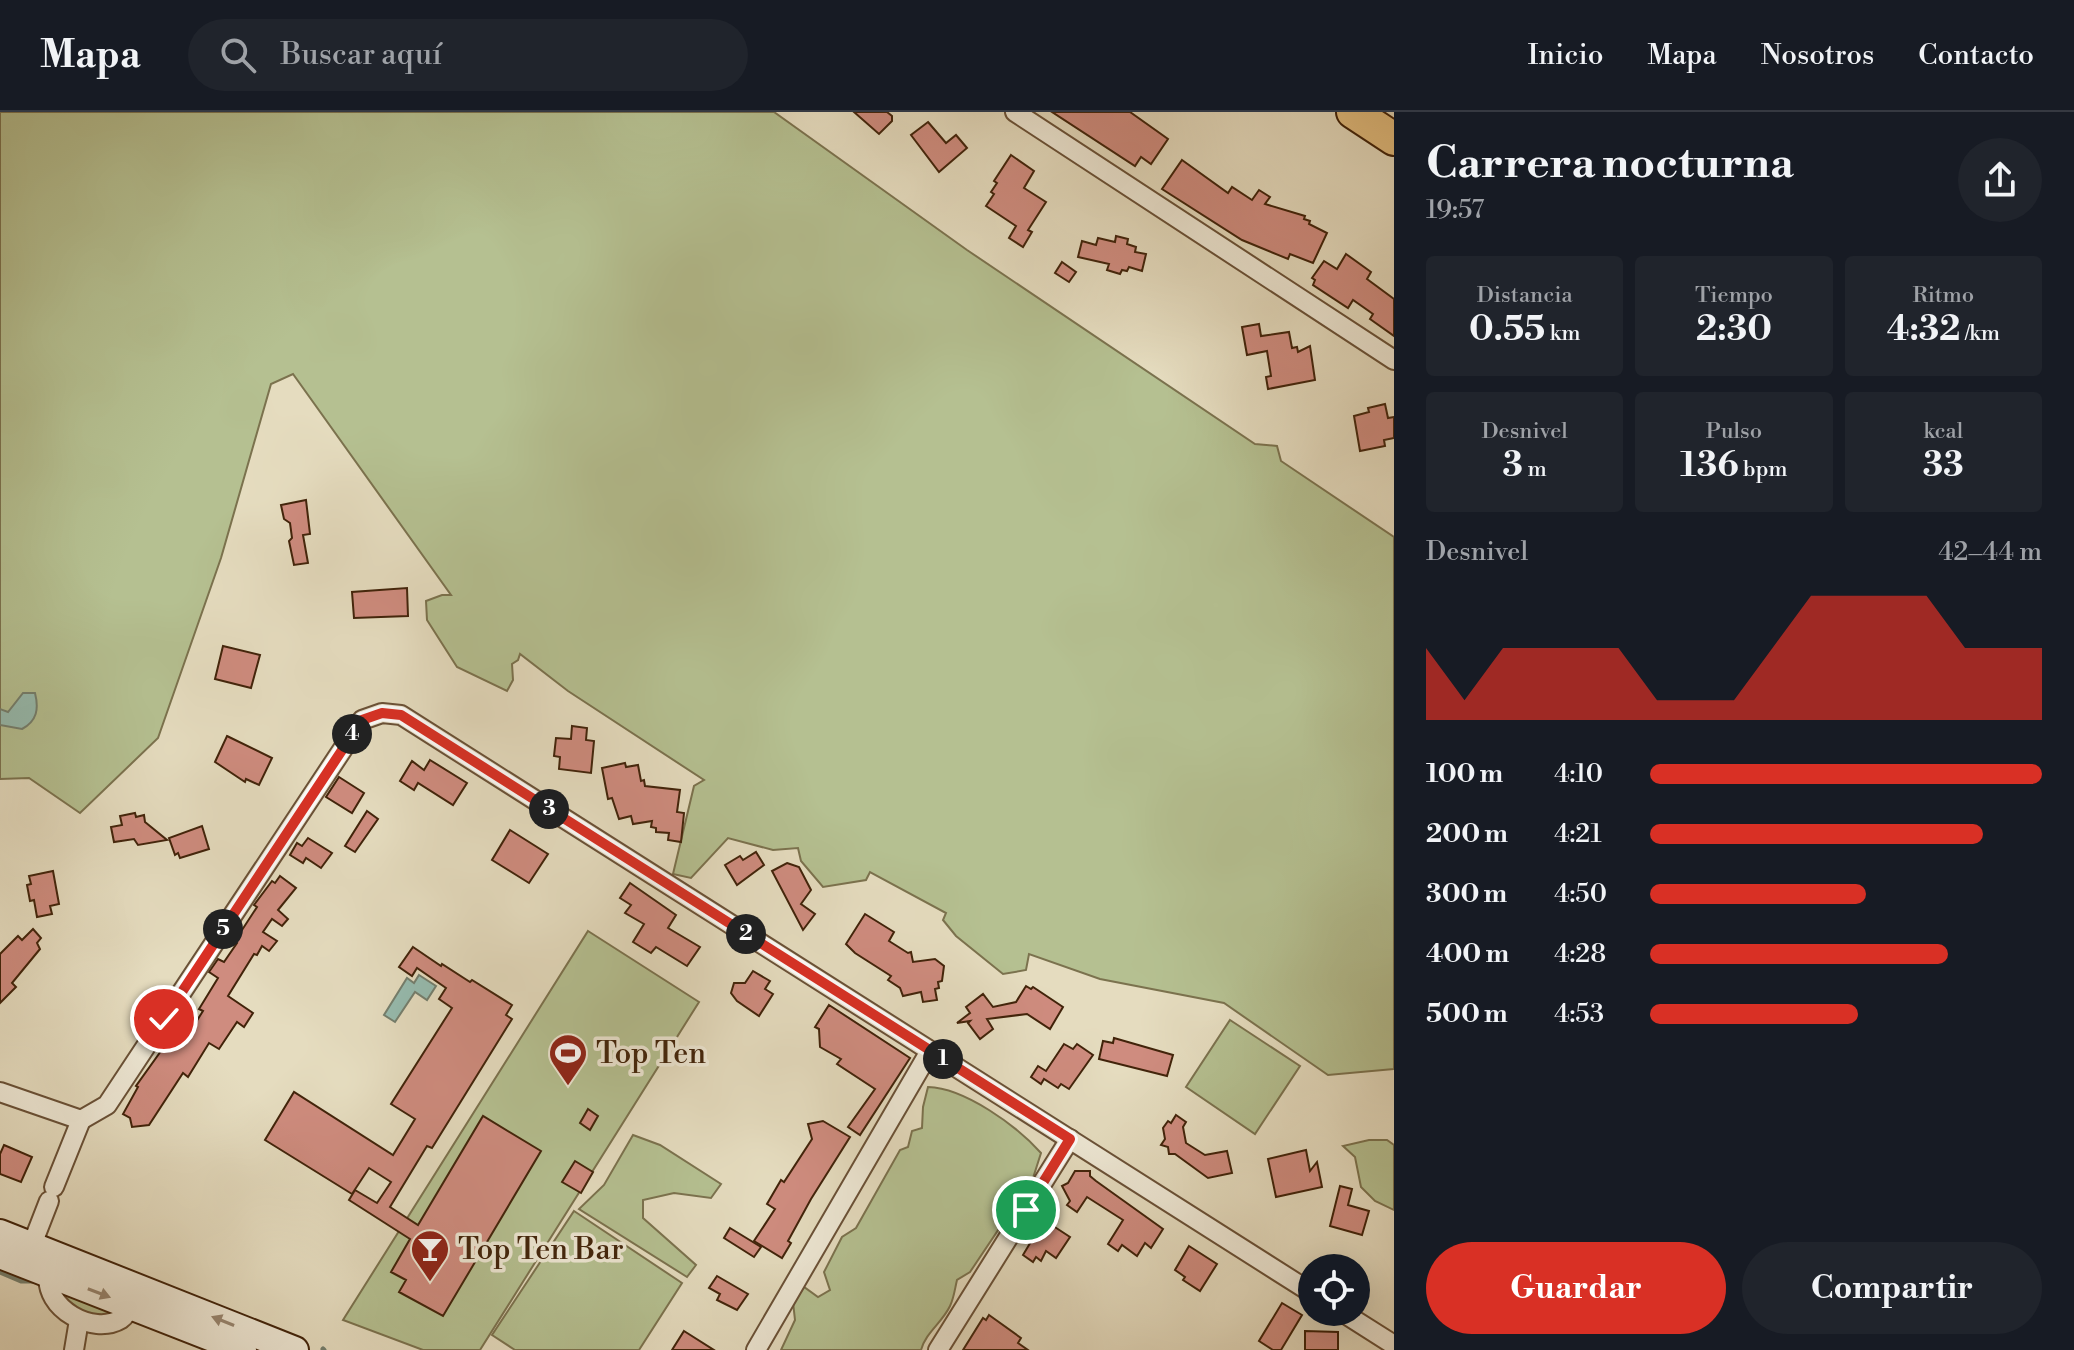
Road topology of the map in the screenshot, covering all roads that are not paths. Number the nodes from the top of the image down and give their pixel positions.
1 (1015, 112) edge
2 (1353, 112) edge
3 (1394, 139) edge
4 (1394, 360) edge
5 (930, 1051) junction
6 (0, 1092) edge
7 (81, 1120) junction
8 (1070, 1139) junction
9 (0, 1233) edge
10 (0, 1255) edge
11 (35, 1261) junction
12 (1298, 1284) edge
13 (135, 1296) junction
14 (79, 1320) junction
15 (1364, 1326) edge
16 (1394, 1345) edge
17 (74, 1350) edge
18 (243, 1350) edge
19 (295, 1350) edge
20 (756, 1350) edge
21 (938, 1350) edge

1 - 4 street
2 - 3 highway
5 - 7 street
5 - 8 street
5 - 20 street
6 - 7 street
7 - 11 street
8 - 12 street
8 - 21 street
9 - 11 main road
10 - 11 main road
11 - 13 main road
11 - 14 street
13 - 14 street
13 - 18 main road
19 -> 13 main road
14 - 17 street
15 - 16 street

